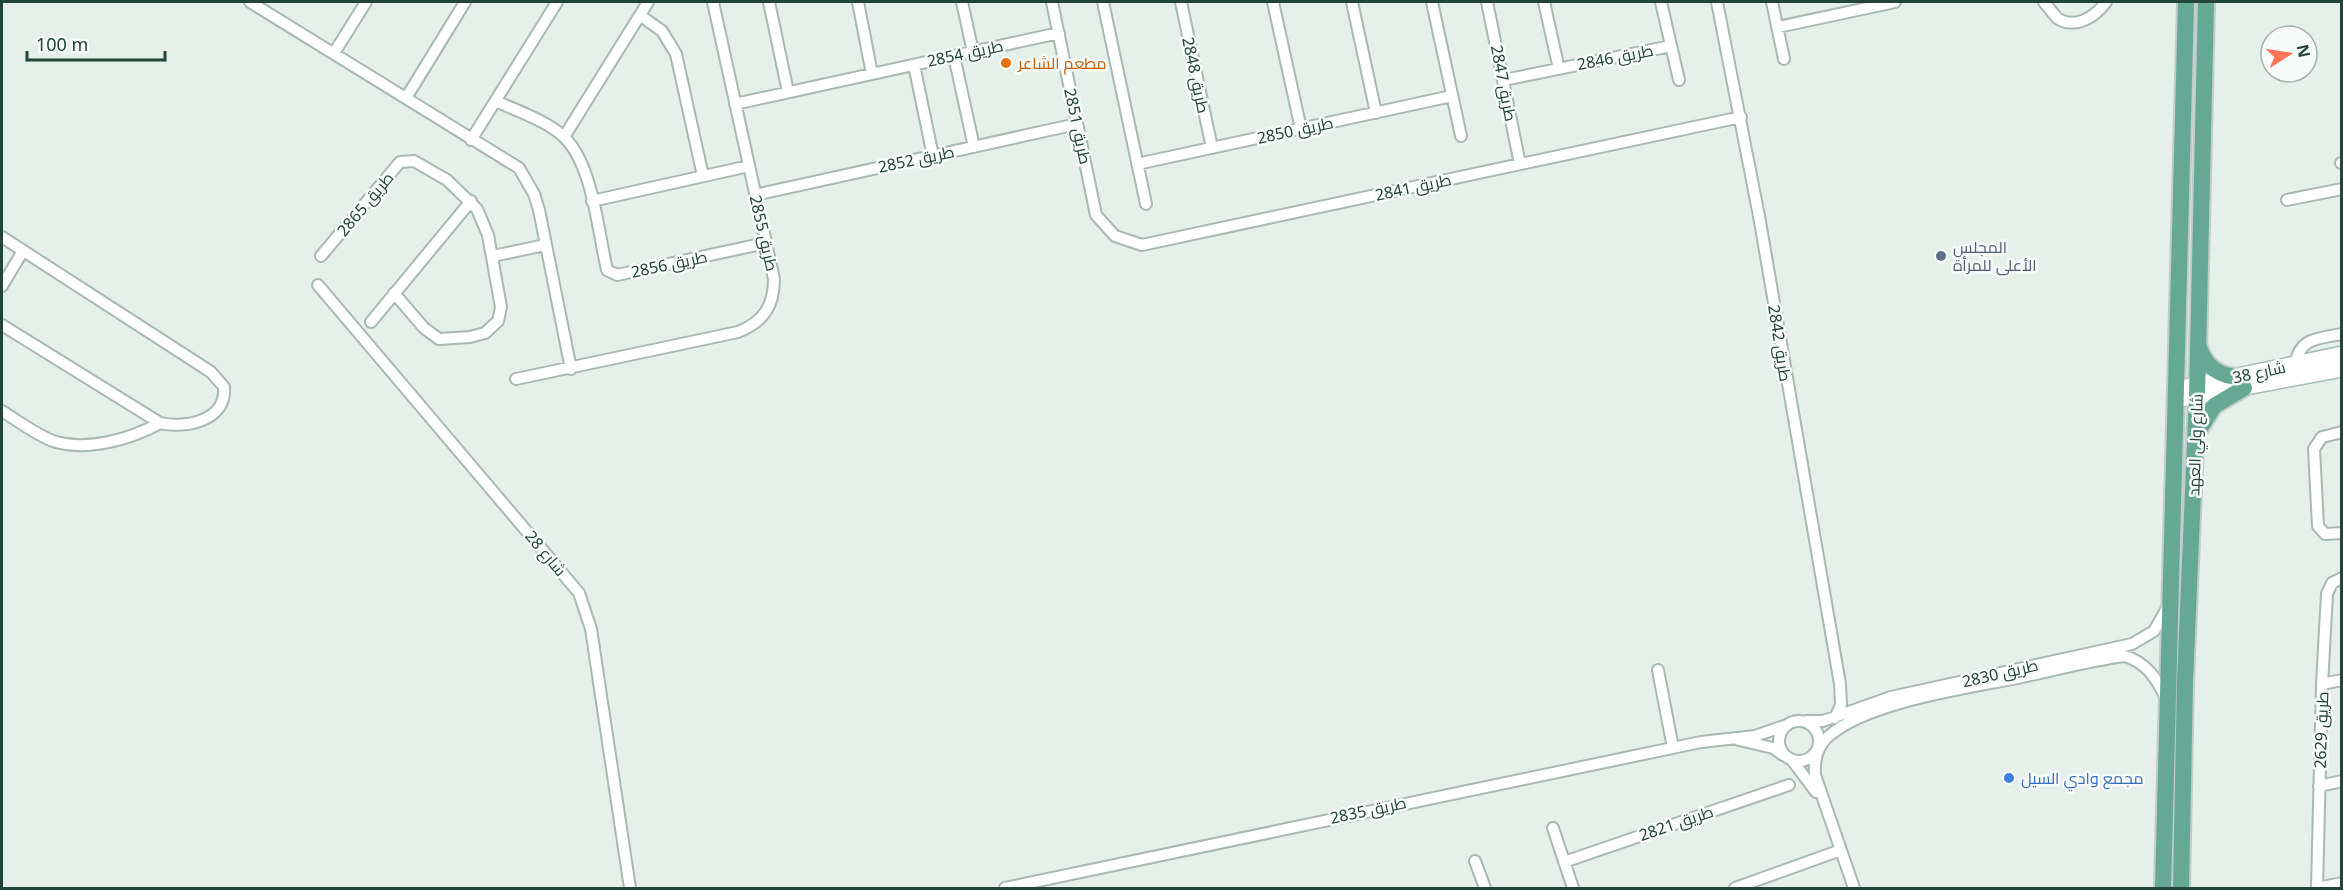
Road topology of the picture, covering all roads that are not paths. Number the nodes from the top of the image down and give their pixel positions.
1 (366, 2) edge
2 (465, 2) edge
3 (557, 2) edge
4 (648, 2) edge
5 (713, 2) edge
6 (769, 2) edge
7 (858, 2) edge
8 (962, 2) edge
9 (1052, 2) edge
10 (1102, 2) edge
11 (1181, 2) edge
12 (1273, 2) edge
13 (1352, 2) edge
14 (1432, 2) edge
15 (1487, 2) edge
16 (1544, 2) edge
17 (1661, 2) edge
18 (1717, 2) edge
19 (1772, 2) edge
20 (1895, 2) edge
21 (2044, 2) edge
22 (2106, 2) edge
23 (2186, 2) edge
24 (2206, 2) edge
25 (257, 4) edge
26 (641, 16) junction
27 (1778, 27) junction
28 (1059, 33) junction
29 (1671, 46) junction
30 (973, 52) junction
31 (334, 53) junction
32 (954, 56) junction
33 (1784, 59) dead end
34 (914, 65) junction
35 (1559, 69) junction
36 (872, 74) junction
37 (1504, 80) junction
38 (1679, 80) dead end
39 (788, 92) junction
40 (1452, 96) junction
41 (406, 98) junction
42 (496, 101) junction
43 (735, 104) junction
44 (1376, 113) junction
45 (1741, 117) junction
46 (1077, 124) junction
47 (1301, 129) junction
48 (1461, 136) dead end
49 (564, 137) junction
50 (471, 140) junction
51 (974, 147) junction
52 (1212, 148) junction
53 (933, 156) junction
54 (1137, 164) junction
55 (1520, 164) junction
56 (748, 166) junction
57 (703, 176) junction
58 (2342, 189) edge
59 (755, 195) junction
60 (2287, 200) dead end
61 (471, 201) junction
62 (592, 201) junction
63 (1146, 204) dead end
64 (1096, 215) joint
65 (2, 237) edge
66 (766, 243) junction
67 (545, 245) junction
68 (23, 251) junction
69 (321, 256) dead end
70 (493, 256) junction
71 (318, 285) dead end
72 (2, 286) edge
73 (394, 293) junction
74 (371, 322) dead end
75 (2, 326) edge
76 (2342, 334) edge
77 (2198, 343) junction
78 (2342, 354) edge
79 (2295, 365) junction
80 (571, 369) junction
81 (2342, 369) edge
82 (516, 379) dead end
83 (2242, 382) junction
84 (2197, 391) junction
85 (2176, 394) junction
86 (2, 411) edge
87 (160, 423) junction
88 (2342, 432) edge
89 (2196, 437) junction
90 (2342, 533) edge
91 (2342, 578) edge
92 (2171, 596) junction
93 (1658, 670) dead end
94 (2342, 680) edge
95 (1840, 684) junction
96 (2322, 684) junction
97 (2166, 698) junction
98 (1857, 714) junction
99 (1835, 718) junction
100 (1806, 721) junction
101 (1784, 726) junction
102 (1732, 738) junction
103 (1673, 748) junction
104 (1817, 750) junction
105 (1790, 759) junction
106 (2342, 781) edge
107 (1789, 785) dead end
108 (2319, 786) junction
109 (1820, 796) junction
110 (1553, 828) dead end
111 (1841, 850) junction
112 (1475, 861) dead end
113 (1564, 862) junction
114 (1767, 883) edge
115 (2342, 883) edge
116 (630, 888) edge
117 (1005, 888) edge
118 (1485, 888) edge
119 (1573, 888) edge
120 (1735, 888) edge
121 (1854, 888) edge
122 (2163, 888) edge
123 (2181, 888) edge
124 (2318, 888) edge

1 - 31 street
2 - 41 street
3 - 42 street
4 - 26 street
5 - 43 street, طريق 2855
6 - 39 street
7 - 36 street
8 - 30 street
9 - 28 street, طريق 2851
10 - 54 street
11 - 52 street, طريق 2848
12 - 47 street
13 - 44 street
14 - 40 street
15 - 37 street, طريق 2847
16 - 35 street, طريق 2846
17 - 29 street
18 - 45 street, طريق 2842
19 - 27 street
20 - 27 street
21 - 22 street
23 - 85 main road, شارع ولي العهد
24 - 77 main road, شارع ولي العهد
25 - 31 street
26 - 49 street
26 - 57 street
27 - 33 street
28 - 30 street, طريق 2854
28 - 46 street, طريق 2851
29 - 35 street, طريق 2846
29 - 38 street
30 - 32 street, طريق 2854
31 - 41 street
32 - 34 street, طريق 2854
32 - 51 street
34 - 36 street, طريق 2854
34 - 53 street
35 - 37 street, طريق 2846
36 - 39 street, طريق 2854
37 - 55 street, طريق 2847
39 - 43 street, طريق 2854
40 - 44 street, طريق 2850
40 - 48 street
41 - 50 street
42 - 49 street, طريق 2856
42 - 50 street
43 - 56 street, طريق 2855
44 - 47 street, طريق 2850
45 - 55 street, طريق 2841
45 - 95 street, طريق 2842
46 - 51 street, طريق 2852
46 - 64 street, طريق 2851
47 - 52 street, طريق 2850
49 - 62 street, طريق 2856
50 - 67 street
51 - 53 street, طريق 2852
52 - 54 street, طريق 2850
53 - 59 street, طريق 2852
54 - 63 street
55 - 64 street, طريق 2841
56 - 57 street
56 - 59 street, طريق 2855
57 - 62 street
58 - 60 street
59 - 66 street, طريق 2855
61 - 69 street, طريق 2865
61 - 70 street, طريق 2865
61 - 73 street
62 - 66 street, طريق 2856
65 - 68 street
66 - 80 street, طريق 2855
67 - 70 street
67 - 80 street
68 - 72 street
68 - 87 street
70 - 73 street, طريق 2865
71 - 116 street, شارع 28
73 - 74 street
75 - 87 street
76 - 79 street
77 - 83 main road
77 - 84 main road, شارع ولي العهد
78 - 79 street, شارع 38
79 - 83 street, شارع 38
80 - 82 street, طريق 2855
81 - 83 street, شارع 38
83 - 84 street, شارع 38
83 - 89 main road
84 - 85 street, شارع 38
84 - 89 main road, شارع ولي العهد
85 - 92 main road, شارع ولي العهد
86 - 87 street
88 - 90 street
89 - 123 main road, شارع ولي العهد
91 - 96 street, طريق 2629
92 - 97 main road, شارع ولي العهد
92 - 98 street, طريق 2830
93 - 103 street
94 - 96 street
95 - 98 street, طريق 2842
95 - 99 street, طريق 2842
96 - 108 street, طريق 2629
97 - 98 street, طريق 2830
97 - 122 main road, شارع ولي العهد
98 - 99 street, طريق 2830
98 - 104 street, طريق 2830
99 - 100 street, طريق 2830
100 - 101 street
100 - 104 street
101 - 102 street, طريق 2835
101 - 105 street
102 - 103 street, طريق 2835
102 - 105 street, طريق 2835
103 - 117 street, طريق 2835
104 - 105 street
104 - 109 street
105 - 109 street
106 - 108 street
107 - 113 street, طريق 2821
108 - 124 street, طريق 2629
109 - 111 street
110 - 113 street
111 - 114 street
111 - 121 street
112 - 118 street
113 - 119 street
114 - 120 street
115 - 124 street

